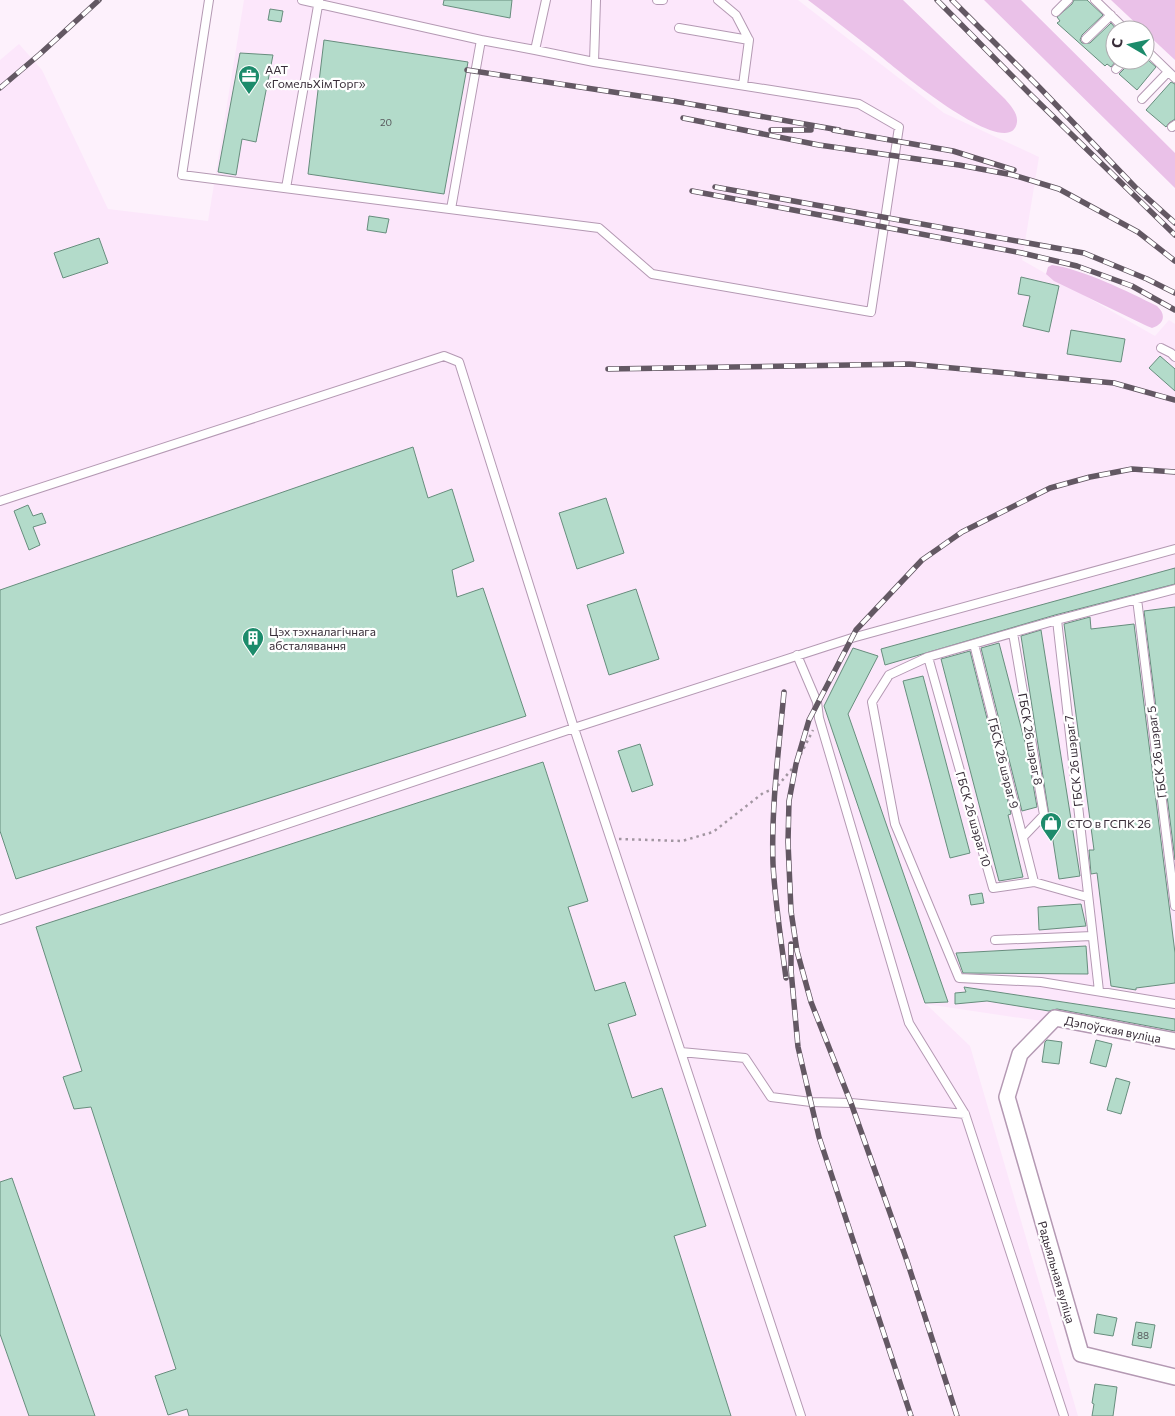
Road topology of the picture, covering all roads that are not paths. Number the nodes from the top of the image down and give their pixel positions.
1 (209, 0) edge
2 (302, 0) edge
3 (546, 0) edge
4 (596, 0) edge
5 (657, 0) edge
6 (663, 0) edge
7 (718, 0) edge
8 (1068, 0) edge
9 (1095, 0) edge
10 (319, 2) edge
11 (1056, 12) dead end
12 (1111, 15) junction
13 (1116, 20) edge
14 (679, 28) dead end
15 (1086, 39) dead end
16 (481, 40) junction
17 (749, 40) junction
18 (535, 50) junction
19 (1155, 59) edge
20 (594, 62) junction
21 (1172, 75) edge
22 (744, 85) junction
23 (1142, 99) dead end
24 (286, 188) junction
25 (451, 209) junction
26 (1161, 348) dead end
27 (1175, 357) edge
28 (0, 501) edge
29 (1175, 549) edge
30 (1175, 589) edge
31 (1138, 599) junction
32 (1058, 620) junction
33 (1013, 633) junction
34 (974, 644) junction
35 (797, 655) junction
36 (928, 657) junction
37 (574, 728) junction
38 (1023, 837) junction
39 (1034, 882) junction
40 (1087, 897) junction
41 (1175, 906) edge
42 (0, 920) edge
43 (1092, 936) junction
44 (995, 940) dead end
45 (1099, 991) junction
46 (1175, 1004) edge
47 (1175, 1041) edge
48 (681, 1052) junction
49 (1007, 1097) joint
50 (965, 1114) junction
51 (1175, 1376) edge
52 (801, 1416) edge
53 (1064, 1416) edge

1 - 24 lane
2 - 10 lane
3 - 18 lane
4 - 20 lane
5 - 6 lane
7 - 17 lane
8 - 11 lane
9 - 12 lane
10 - 16 lane
10 - 24 lane
12 - 13 lane
12 - 15 lane
14 - 17 lane
16 - 18 lane
16 - 25 lane
17 - 22 lane
18 - 20 lane
19 - 21 lane
20 - 22 lane
21 - 23 lane
22 - 25 lane
24 - 25 lane
26 - 27 lane
28 - 37 lane
29 - 35 lane
30 - 31 lane
31 - 32 lane
31 - 41 lane, ГБСК 26 шэраг 5
32 - 33 lane
32 - 40 lane, ГБСК 26 шэраг 7
33 - 34 lane
33 - 38 lane, ГБСК 26 шэраг 8
34 - 36 lane
34 - 38 lane, ГБСК 26 шэраг 9
35 - 37 lane
35 - 50 lane
36 - 39 lane, ГБСК 26 шэраг 10
36 - 45 lane
37 - 42 lane
37 - 48 lane
38 - 39 lane, ГБСК 26 шэраг 9
39 - 40 lane, ГБСК 26 шэраг 10
40 - 43 lane, ГБСК 26 шэраг 7
43 - 44 lane
43 - 45 lane, ГБСК 26 шэраг 7
45 - 46 lane
47 - 49 street, Дэпоўская вуліца
48 - 50 lane
48 - 52 lane
49 - 51 street, Радыяльная вуліца
50 - 53 lane

